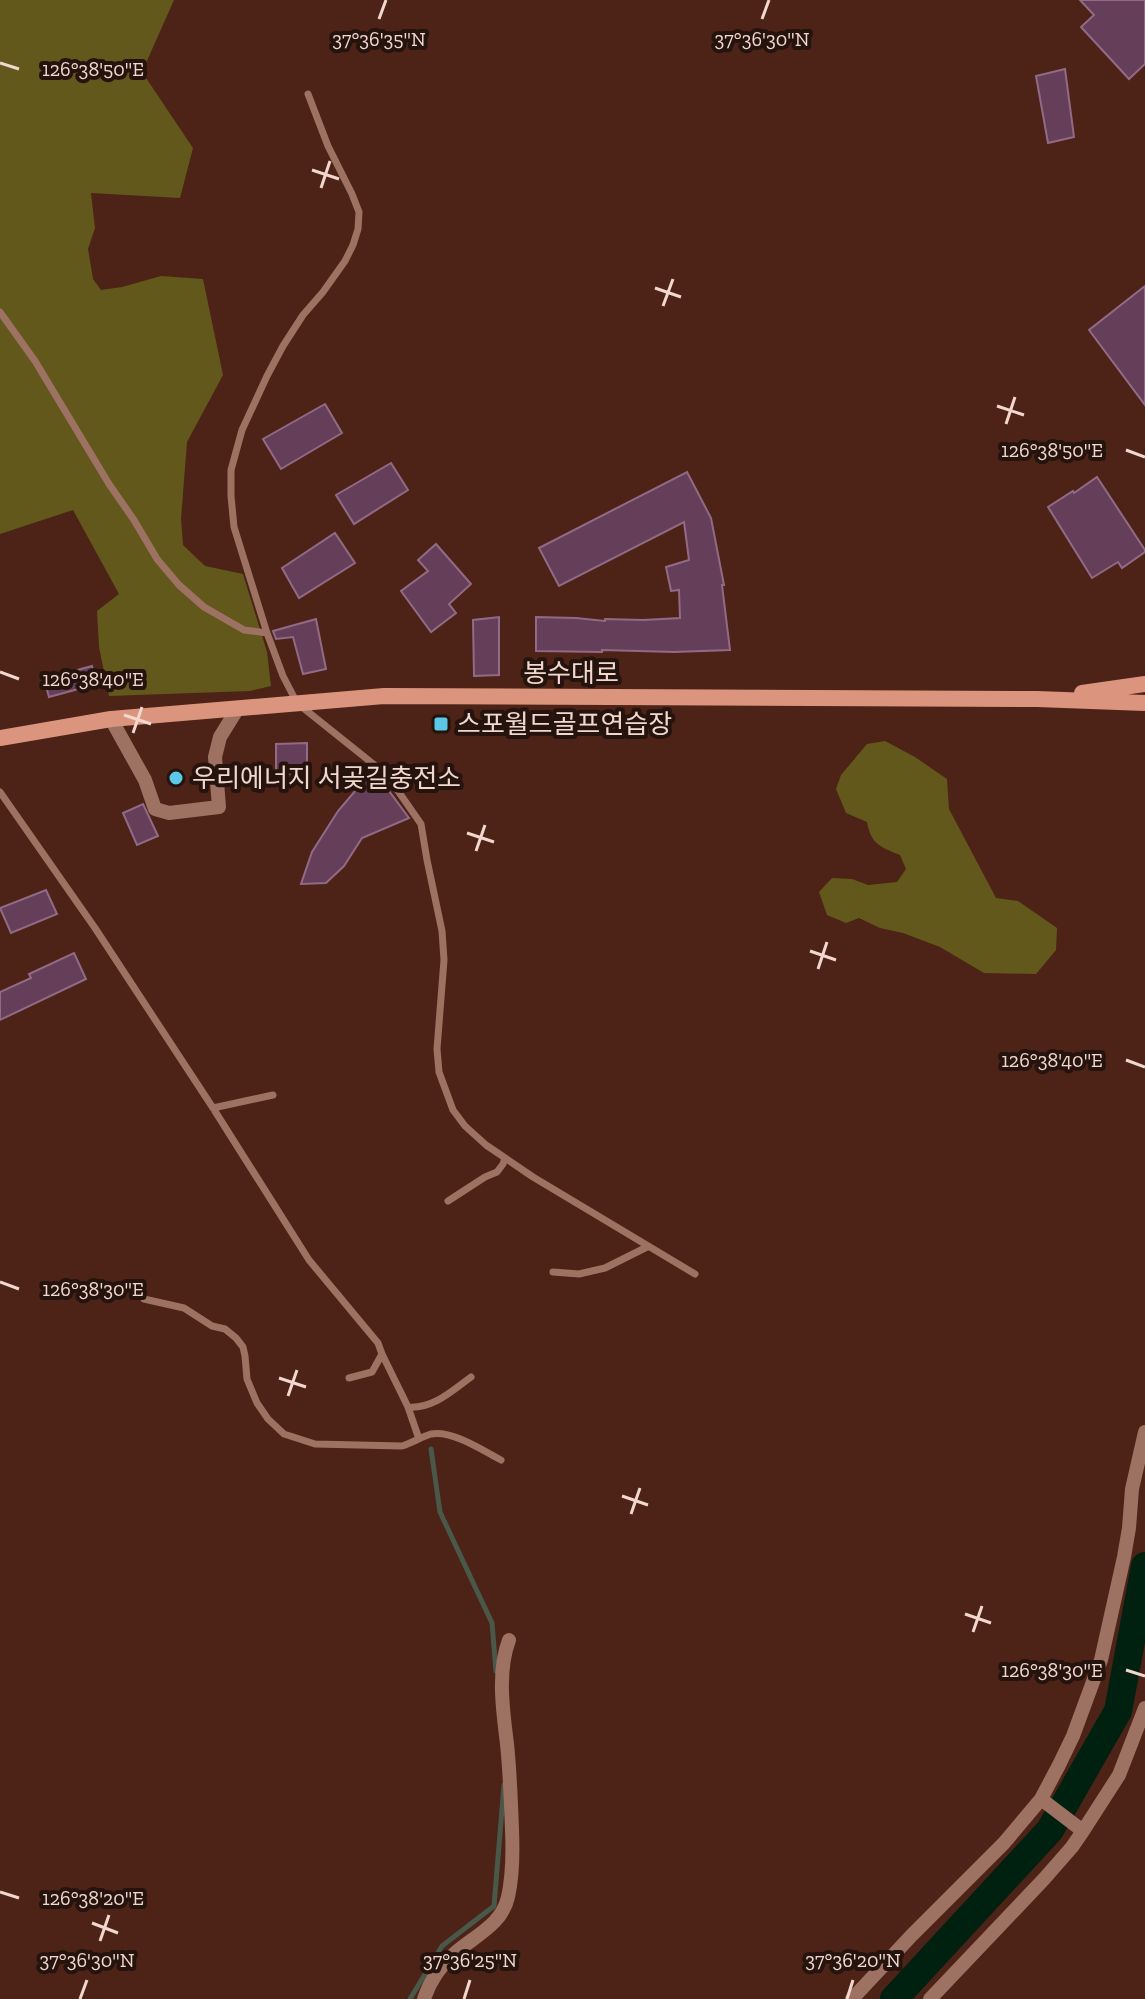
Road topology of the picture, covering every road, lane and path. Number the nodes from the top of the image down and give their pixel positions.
1 (308, 94) dead end
2 (0, 312) edge
3 (267, 633) junction
4 (1145, 684) edge
5 (1037, 699) junction
6 (297, 703) junction
7 (1145, 703) edge
8 (238, 708) junction
9 (111, 719) junction
10 (0, 738) edge
11 (0, 792) edge
12 (273, 1095) dead end
13 (213, 1108) junction
14 (505, 1158) junction
15 (448, 1201) dead end
16 (647, 1247) junction
17 (553, 1272) dead end
18 (695, 1274) dead end
19 (144, 1299) dead end
20 (382, 1354) junction
21 (471, 1377) dead end
22 (349, 1378) dead end
23 (408, 1407) junction
24 (1145, 1432) edge
25 (419, 1439) junction
26 (501, 1460) dead end
27 (509, 1640) dead end
28 (1145, 1708) edge
29 (1042, 1799) junction
30 (1082, 1830) junction
31 (424, 1999) edge
32 (852, 1999) edge
33 (930, 1999) edge

1 - 3 lane
2 - 3 lane
3 - 6 lane
4 - 5 main road
5 - 6 main road, 봉수대로
5 - 7 main road, 봉수대로
6 - 8 main road, 봉수대로
6 - 14 lane
8 - 9 main road, 봉수대로
8 - 9 street
9 - 10 main road, 봉수대로
11 - 13 lane
12 - 13 lane
13 - 20 lane
14 - 15 lane
14 - 16 lane
16 - 17 lane
16 - 18 lane
19 - 25 lane
20 - 22 lane
20 - 23 lane
21 - 23 lane
23 - 25 lane
24 - 29 street
25 - 26 lane
27 - 31 street
28 - 30 street
29 - 30 street
29 - 32 street
30 - 33 street

